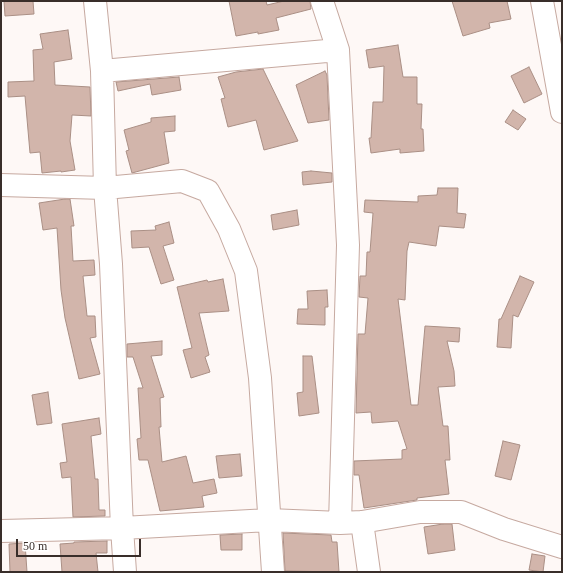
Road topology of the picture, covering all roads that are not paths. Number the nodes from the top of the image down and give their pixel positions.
1 (96, 1) edge
2 (322, 1) edge
3 (542, 1) edge
4 (338, 50) junction
5 (102, 71) junction
6 (562, 112) edge
7 (1, 185) edge
8 (104, 188) junction
9 (269, 520) junction
10 (362, 522) junction
11 (340, 523) junction
12 (122, 528) junction
13 (1, 531) edge
14 (562, 547) edge
15 (125, 572) edge
16 (273, 572) edge
17 (369, 572) edge

1 - 5 street
2 - 4 street
3 - 6 street
4 - 5 street
4 - 11 street
5 - 8 street
7 - 8 street
8 - 9 street
8 - 12 street
9 - 11 street
9 - 12 street
9 - 16 street
10 - 11 street
10 - 14 street
10 - 17 street
12 - 13 street
12 - 15 street

